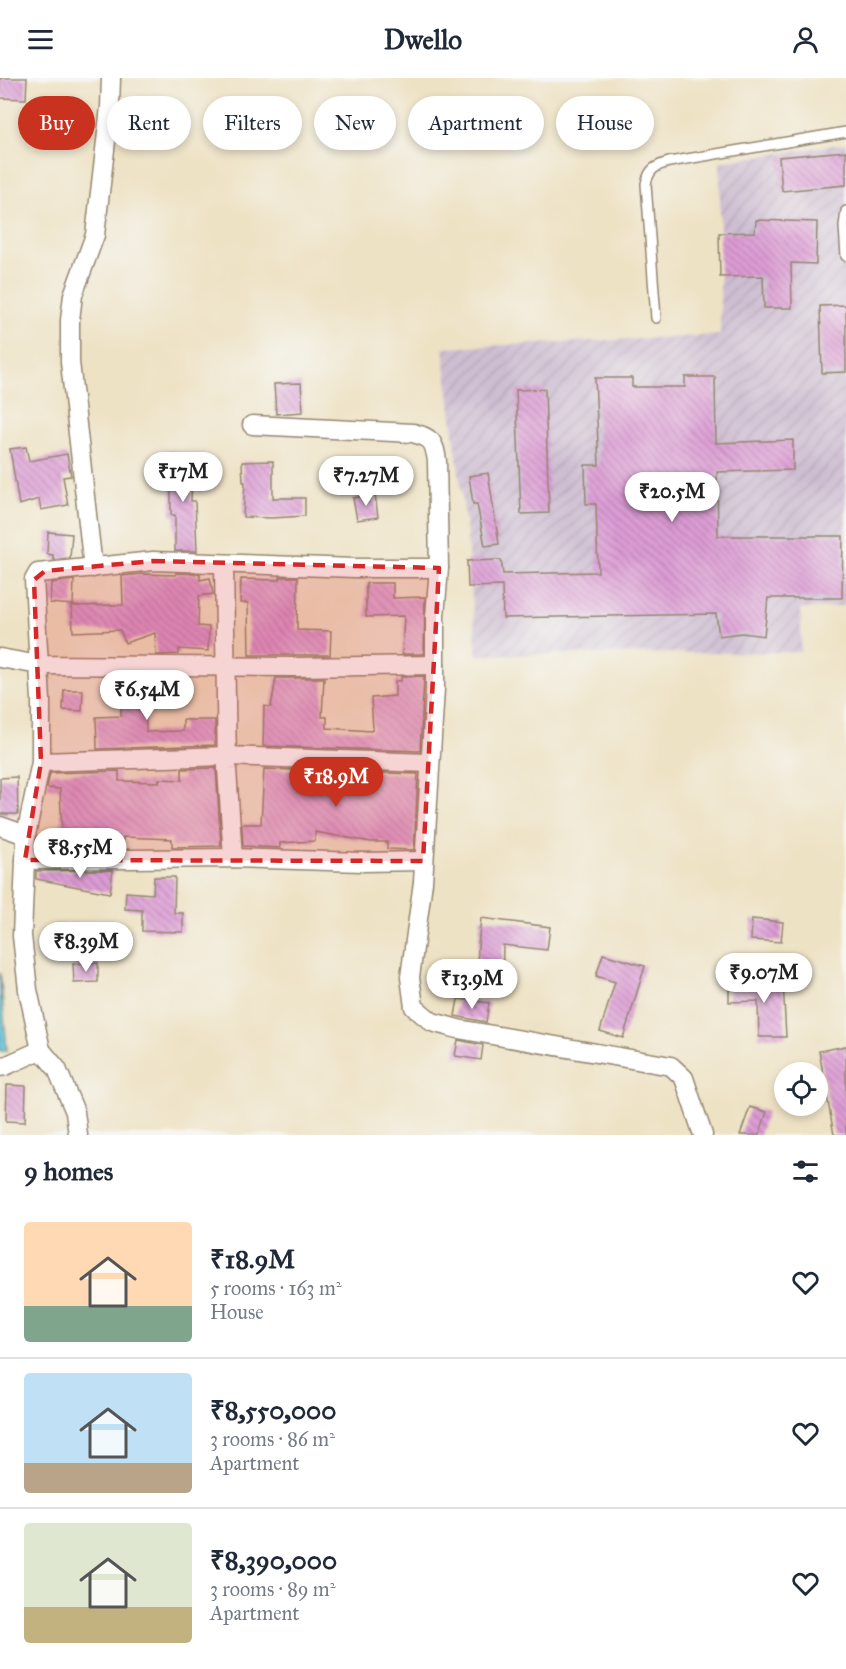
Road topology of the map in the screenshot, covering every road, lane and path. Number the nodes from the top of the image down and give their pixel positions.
1 (111, 78) edge
2 (846, 132) edge
3 (846, 211) edge
4 (846, 256) edge
5 (656, 318) dead end
6 (252, 424) dead end
7 (224, 564) junction
8 (93, 568) junction
9 (439, 568) junction
10 (0, 658) edge
11 (435, 665) junction
12 (39, 666) junction
13 (226, 667) junction
14 (227, 756) junction
15 (41, 762) junction
16 (429, 763) junction
17 (0, 826) edge
18 (26, 835) junction
19 (234, 858) junction
20 (25, 860) junction
21 (423, 861) junction
22 (41, 1050) junction
23 (0, 1066) edge
24 (78, 1135) edge
25 (703, 1135) edge

1 - 8 street
2 - 5 lane
3 - 4 lane
6 - 9 street
7 - 8 street
7 - 9 street
7 - 13 street
8 - 12 street
9 - 11 street
10 - 12 street
11 - 13 street
11 - 16 street
12 - 13 street
12 - 15 street
13 - 14 street
14 - 15 street
14 - 16 street
14 - 19 street
15 - 18 street
16 - 21 street
17 - 18 street
18 - 20 street
19 - 20 street
19 - 21 street
20 - 22 street
21 - 25 street
22 - 23 street
22 - 24 street

